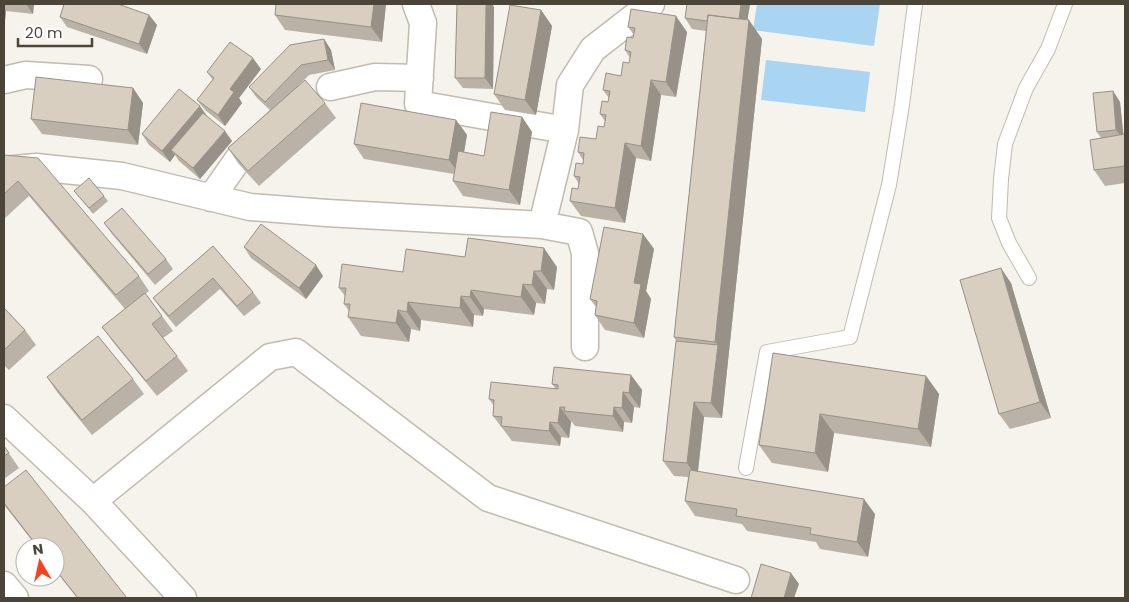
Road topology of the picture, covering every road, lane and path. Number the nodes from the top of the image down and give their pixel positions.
1 (416, 4) edge
2 (651, 4) edge
3 (914, 4) edge
4 (1064, 4) edge
5 (420, 78) junction
6 (89, 79) dead end
7 (4, 80) edge
8 (330, 87) dead end
9 (565, 130) junction
10 (239, 158) edge
11 (4, 170) edge
12 (211, 198) junction
13 (542, 225) junction
14 (1029, 278) dead end
15 (586, 347) dead end
16 (4, 418) edge
17 (746, 468) dead end
18 (93, 501) junction
19 (736, 580) dead end
20 (4, 585) edge
21 (16, 598) edge
22 (183, 598) edge

1 - 5 street
2 - 9 street
3 - 17 lane
4 - 14 lane
5 - 8 street
5 - 9 street
6 - 7 street
9 - 13 street
10 - 12 street
11 - 12 street
12 - 13 street
13 - 15 street
16 - 18 street
18 - 19 street
18 - 22 street
20 - 21 street

